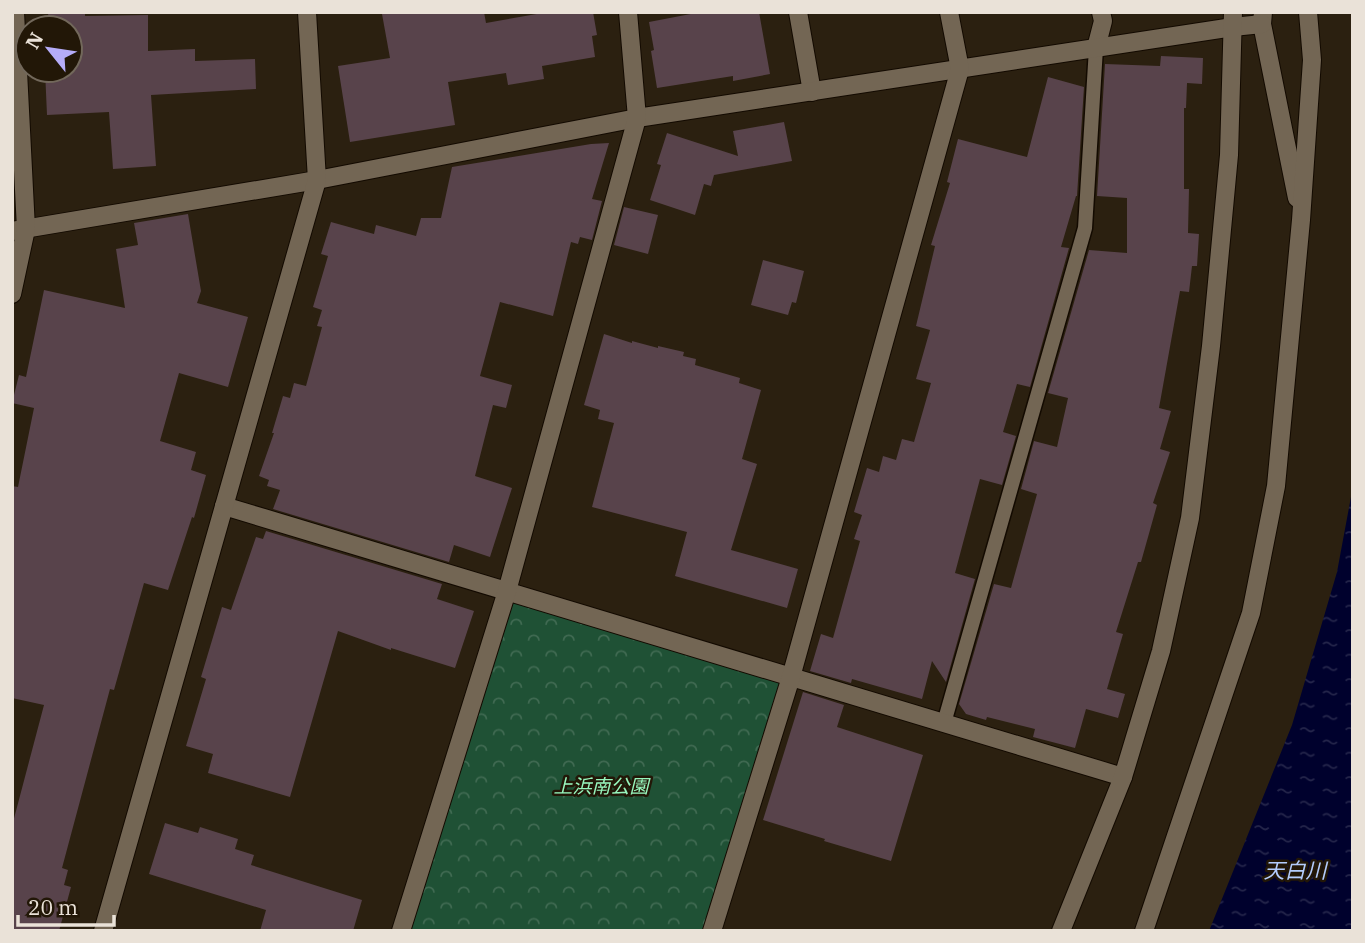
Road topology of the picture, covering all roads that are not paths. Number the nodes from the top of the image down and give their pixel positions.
1 (16, 12) edge
2 (307, 12) edge
3 (628, 12) edge
4 (798, 12) edge
5 (949, 12) edge
6 (1101, 12) edge
7 (1308, 12) edge
8 (1262, 18) edge
9 (1233, 20) edge
10 (1096, 48) junction
11 (960, 69) junction
12 (812, 92) junction
13 (637, 118) junction
14 (317, 180) junction
15 (1301, 220) junction
16 (19, 230) edge
17 (12, 294) edge
18 (224, 506) junction
19 (506, 591) junction
20 (791, 677) junction
21 (944, 723) junction
22 (1123, 777) junction
23 (103, 931) edge
24 (401, 931) edge
25 (712, 931) edge
26 (1061, 931) edge
27 (1144, 931) edge

1 - 16 street
2 - 14 street
3 - 13 street
4 - 12 street
5 - 11 street
6 - 10 street
7 - 15 street
8 - 9 street
8 - 15 street
9 - 10 street
9 - 22 street
10 - 11 street
10 - 21 lane
11 - 12 street
11 - 20 street
12 - 13 street
13 - 14 street
13 - 19 street
14 - 16 street
14 - 18 street
15 - 27 street
16 - 17 street
18 - 19 street
18 - 23 street
19 - 20 street
19 - 24 street
20 - 21 street
20 - 25 street
21 - 22 street
22 - 26 street

